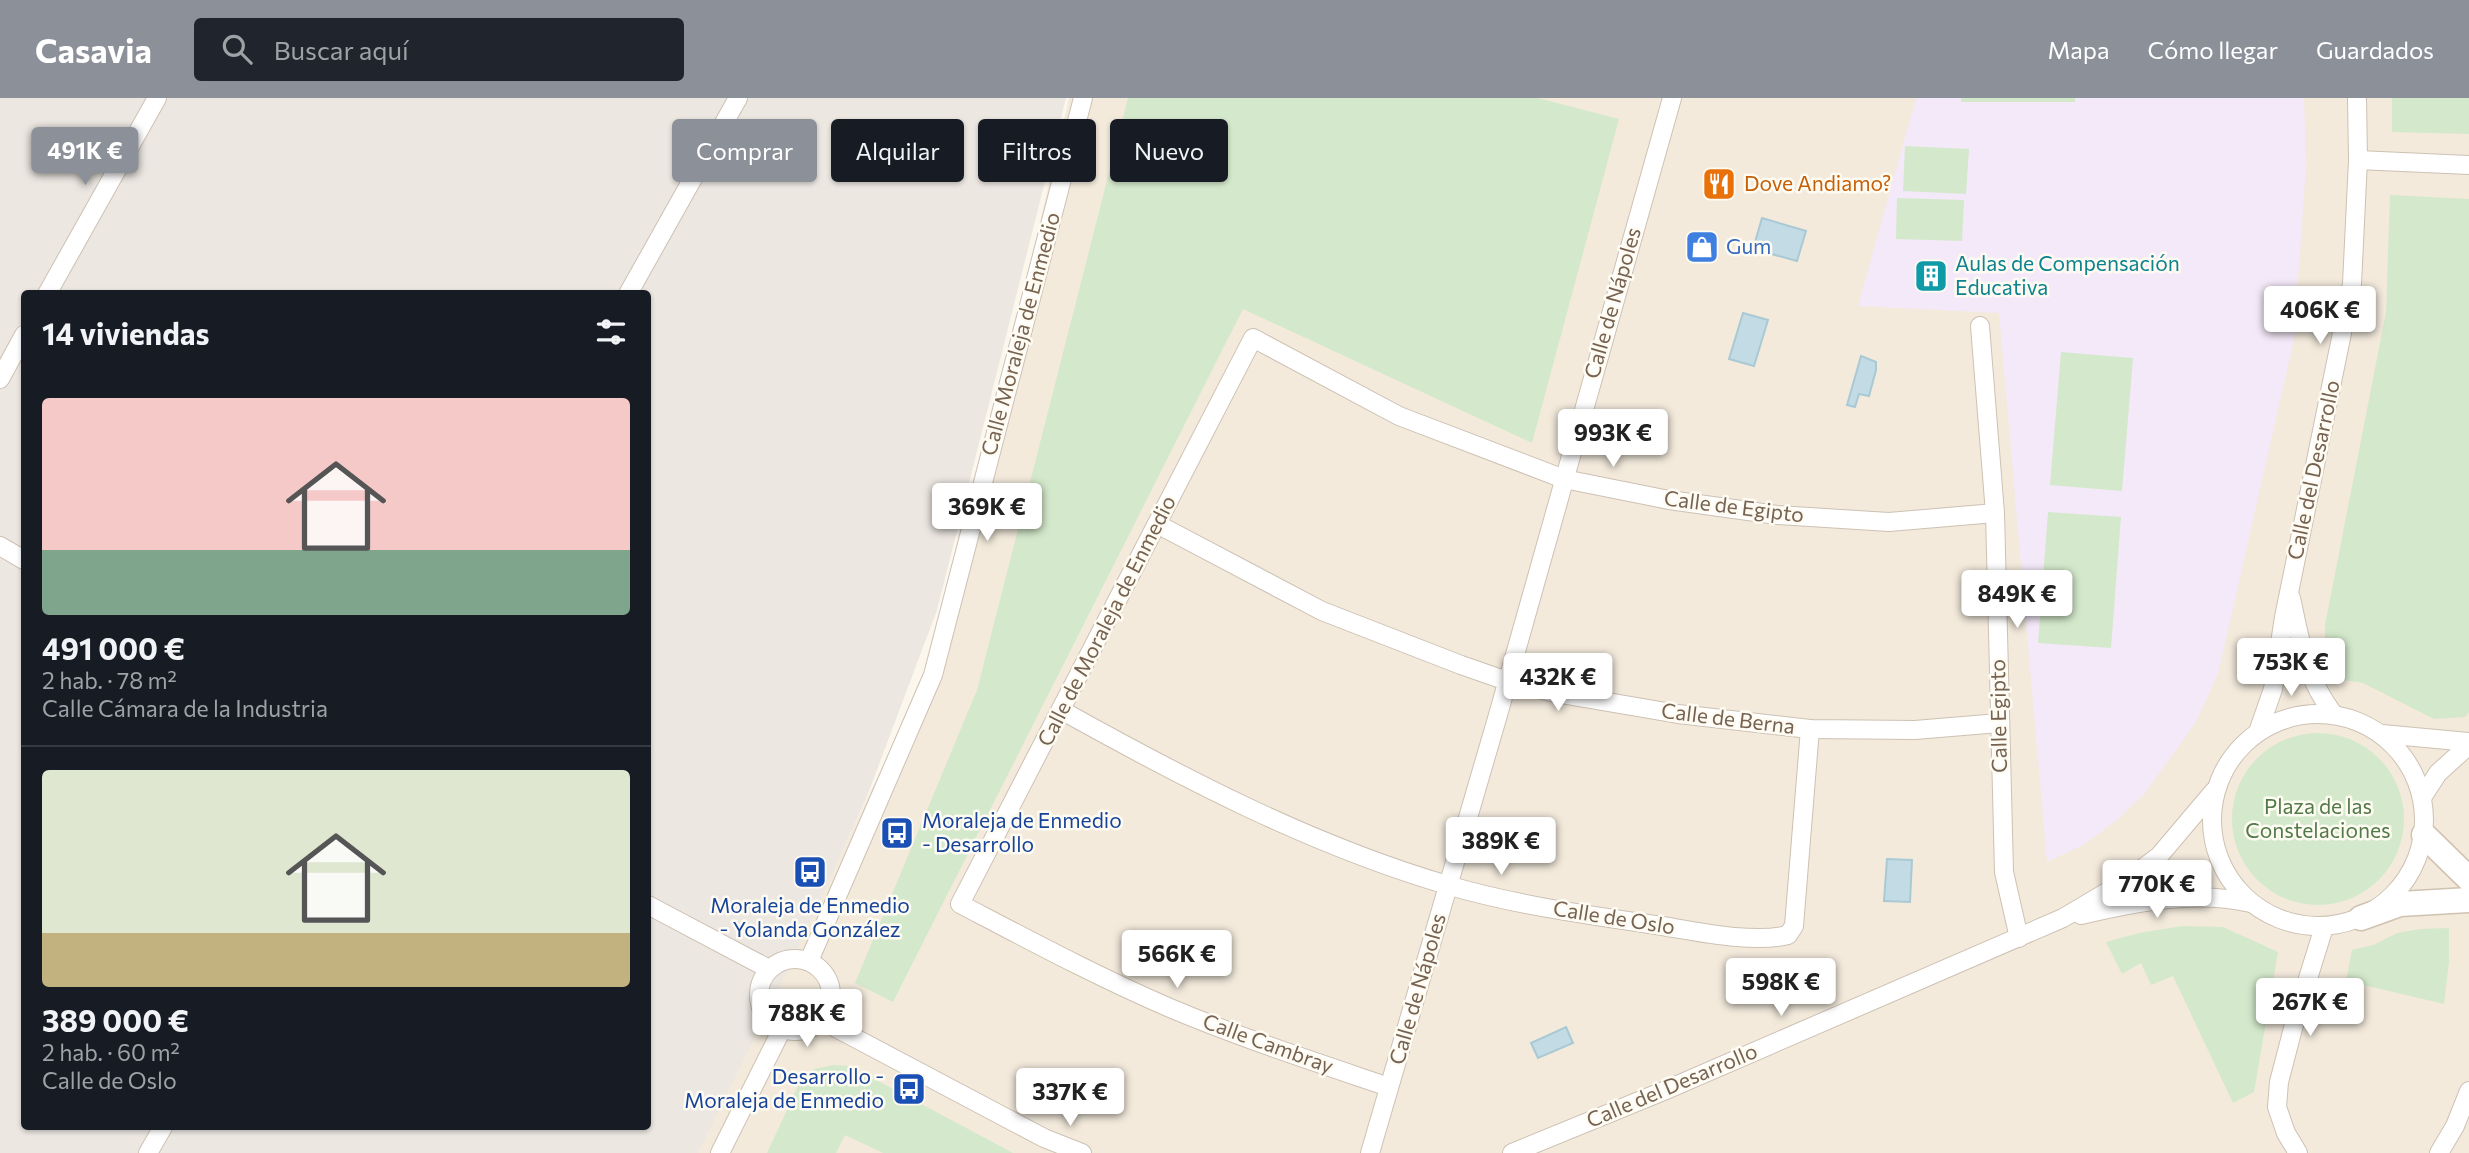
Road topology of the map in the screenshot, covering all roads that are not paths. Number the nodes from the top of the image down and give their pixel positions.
1 (157, 98) edge
2 (738, 98) edge
3 (1083, 98) edge
4 (1671, 98) edge
5 (2357, 98) edge
6 (2358, 160) junction
7 (2469, 165) edge
8 (49, 290) edge
9 (630, 290) edge
10 (1980, 326) dead end
11 (1253, 338) joint
12 (21, 340) edge
13 (0, 379) edge
14 (1563, 479) junction
15 (1995, 513) junction
16 (1157, 524) junction
17 (0, 546) edge
18 (21, 558) edge
19 (2290, 593) junction
20 (1507, 681) junction
21 (1061, 710) junction
22 (2334, 715) junction
23 (1999, 723) junction
24 (1810, 729) junction
25 (2258, 732) junction
26 (2382, 734) junction
27 (2469, 744) edge
28 (2214, 791) junction
29 (2423, 796) junction
30 (2424, 835) junction
31 (1448, 885) junction
32 (2468, 896) edge
33 (2251, 903) junction
34 (960, 904) joint
35 (651, 907) edge
36 (2063, 918) junction
37 (2361, 918) junction
38 (2324, 926) junction
39 (2019, 937) junction
40 (809, 961) junction
41 (769, 969) junction
42 (821, 1020) junction
43 (782, 1029) junction
44 (1389, 1087) junction
45 (2469, 1091) edge
46 (161, 1130) edge
47 (1040, 1146) edge
48 (148, 1153) edge
49 (720, 1153) edge
50 (1082, 1153) edge
51 (1370, 1153) edge
52 (1513, 1153) edge
53 (2298, 1153) edge
54 (2439, 1153) edge

1 - 8 street
2 - 9 street
3 - 40 street, Calle Moraleja de Enmedio
4 - 14 street, Calle de Nápoles
5 - 6 street, Calle del Desarrollo
6 - 7 street
6 - 19 street, Calle del Desarrollo
10 - 15 street, Calle Egipto
11 - 14 street, Calle de Egipto
11 - 16 street, Calle de Moraleja de Enmedio
12 - 13 street
14 - 15 street, Calle de Egipto
14 - 20 street, Calle de Nápoles
15 - 23 street, Calle Egipto
16 - 20 street, Calle de Berna
16 - 21 street, Calle de Moraleja de Enmedio
17 - 18 street
19 - 22 street, Calle del Desarrollo
19 - 25 street, Calle del Desarrollo
20 - 24 street, Calle de Berna
20 - 31 street, Calle de Nápoles
21 - 31 street, Calle de Oslo
21 - 34 street, Calle de Moraleja de Enmedio
22 - 25 street
22 - 26 street
23 - 24 street, Calle de Berna
23 - 39 street, Calle Egipto
24 - 31 street, Calle de Oslo
25 - 28 street
26 - 27 street
26 - 29 street
27 - 29 street
28 - 33 street
28 - 36 street, Calle del Desarrollo
29 - 30 street
30 - 32 street
30 - 37 street
31 - 44 street, Calle de Nápoles
32 - 37 street
33 - 36 street, Calle del Desarrollo
33 - 38 street
34 - 44 street, Calle Cambray
35 - 41 street
36 - 39 street, Calle del Desarrollo
37 - 38 street
38 - 53 street
39 - 52 street, Calle del Desarrollo
40 - 41 street
40 - 42 street
41 - 43 street
42 - 43 street
42 - 47 street
43 - 49 street
44 - 51 street, Calle de Nápoles
45 - 54 street
46 - 48 street
47 - 50 street

